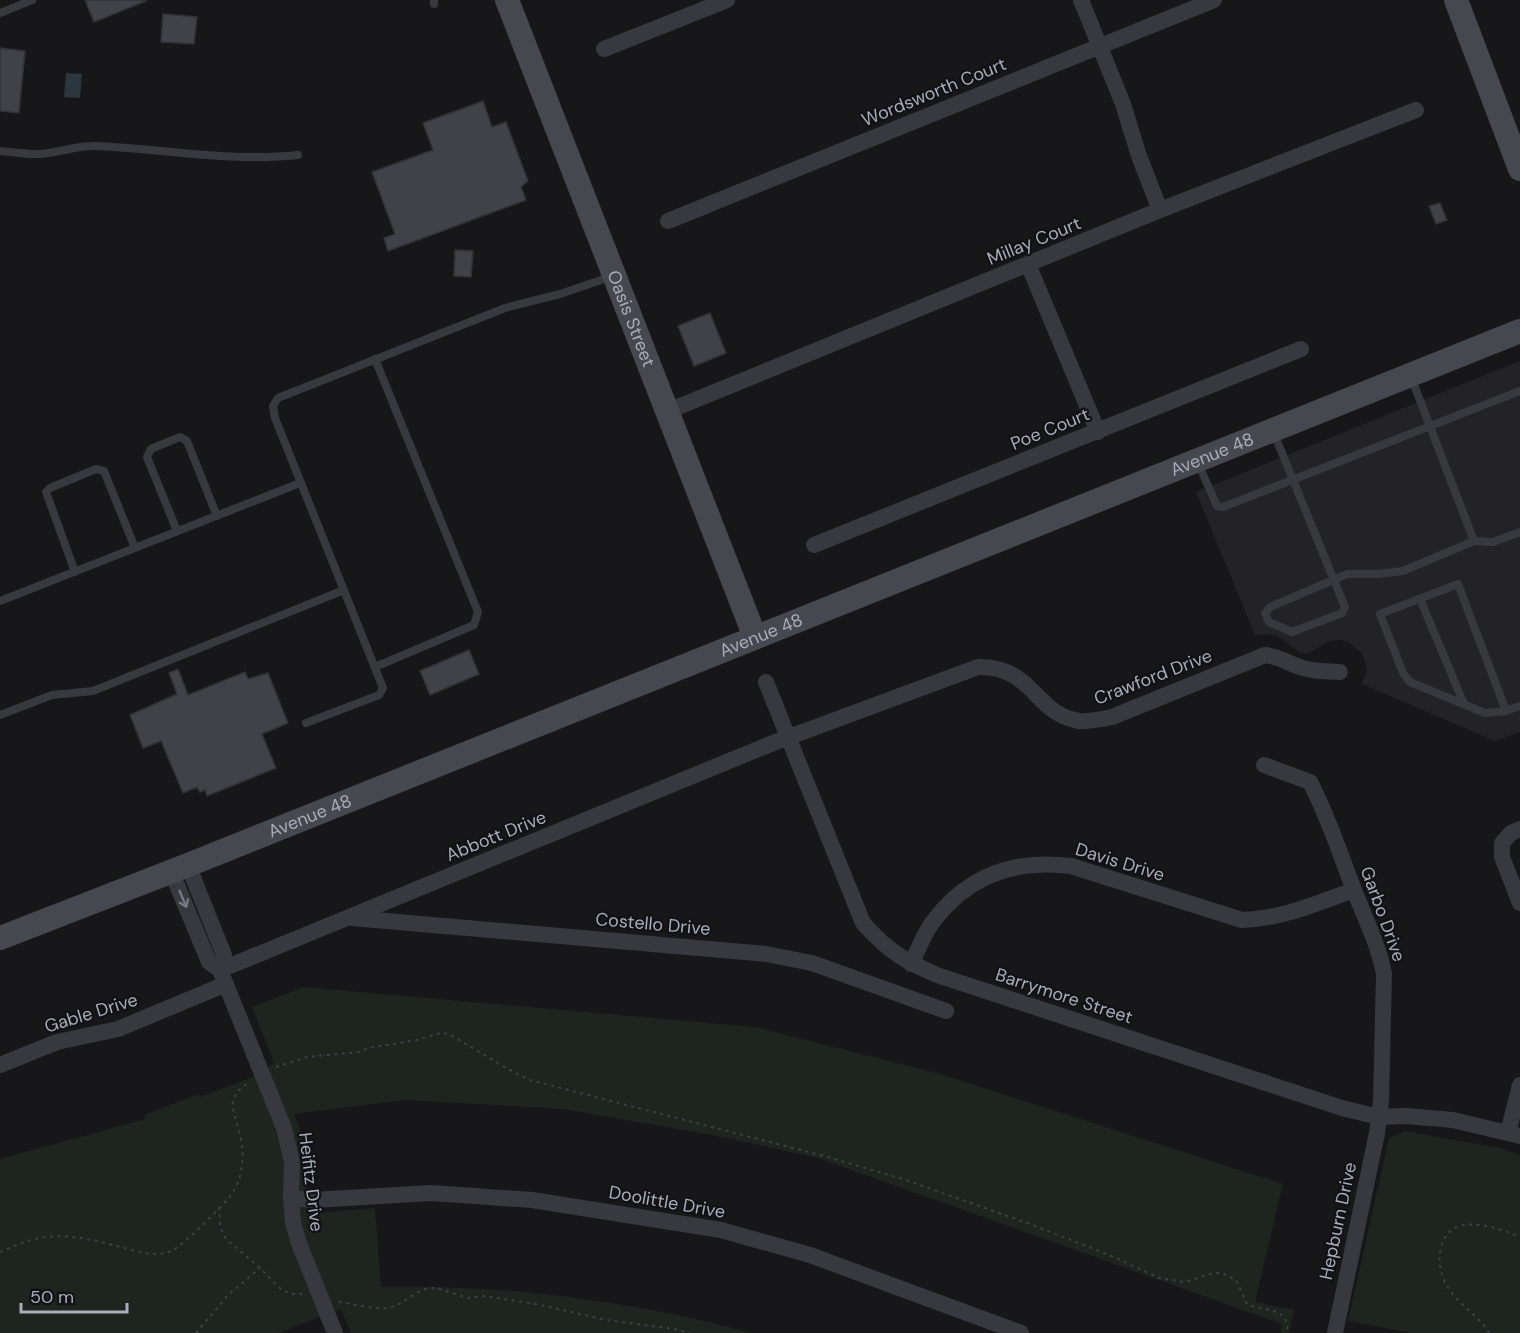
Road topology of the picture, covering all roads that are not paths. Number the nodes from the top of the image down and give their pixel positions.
1 (32, 0) edge
2 (507, 0) edge
3 (727, 0) edge
4 (1081, 0) edge
5 (1214, 0) edge
6 (1456, 0) edge
7 (0, 13) edge
8 (1100, 45) junction
9 (604, 49) dead end
10 (1416, 110) dead end
11 (0, 151) edge
12 (298, 155) dead end
13 (1520, 169) edge
14 (1160, 210) junction
15 (668, 221) dead end
16 (1028, 264) junction
17 (614, 276) junction
18 (1520, 331) edge
19 (1301, 349) dead end
20 (375, 359) junction
21 (1410, 375) junction
22 (1520, 391) edge
23 (668, 411) junction
24 (1430, 427) junction
25 (1272, 430) junction
26 (1098, 432) junction
27 (1197, 460) junction
28 (1293, 481) junction
29 (300, 483) junction
30 (218, 516) junction
31 (177, 531) junction
32 (1520, 532) edge
33 (1474, 541) junction
34 (814, 544) dead end
35 (135, 548) junction
36 (75, 572) junction
37 (1334, 580) junction
38 (344, 590) junction
39 (1420, 599) junction
40 (0, 601) edge
41 (755, 637) junction
42 (375, 667) junction
43 (1340, 672) dead end
44 (766, 682) dead end
45 (1464, 704) junction
46 (1520, 706) edge
47 (1506, 711) junction
48 (0, 715) edge
49 (306, 723) dead end
50 (788, 739) junction
51 (1263, 765) dead end
52 (1520, 830) edge
53 (179, 868) junction
54 (1354, 890) junction
55 (1520, 903) edge
56 (348, 918) junction
57 (0, 938) edge
58 (911, 964) junction
59 (223, 977) junction
60 (946, 1011) dead end
61 (0, 1065) edge
62 (1520, 1085) edge
63 (1379, 1117) junction
64 (1514, 1135) edge
65 (291, 1198) junction
66 (335, 1333) edge
67 (1021, 1333) edge
68 (1335, 1333) edge

1 - 7 lane
2 - 17 main road, Oasis Street
3 - 9 street
4 - 8 street
5 - 8 street, Wordsworth Court
6 - 13 main road
8 - 14 street
8 - 15 street, Wordsworth Court
10 - 14 street, Millay Court
11 - 12 lane
14 - 16 street, Millay Court
16 - 23 street, Millay Court
16 - 26 street
17 - 20 lane
17 - 23 main road, Oasis Street
18 - 21 main road, Avenue 48
19 - 26 street, Poe Court
20 - 29 lane
20 - 42 lane
21 - 24 lane
21 - 25 main road, Avenue 48
22 - 24 lane
23 - 41 main road, Oasis Street
24 - 28 lane
24 - 33 lane
25 - 27 main road, Avenue 48
25 - 28 lane
26 - 34 street, Poe Court
27 - 28 lane
27 - 41 main road, Avenue 48
28 - 37 lane
29 - 30 lane
29 - 38 lane
30 - 31 lane
30 - 31 lane
31 - 35 lane
32 - 33 lane
33 - 37 lane
35 - 36 lane
35 - 36 lane
36 - 40 lane
37 - 37 lane
38 - 42 lane
38 - 48 lane
39 - 45 lane
39 - 45 lane
39 - 47 lane
41 - 53 main road, Avenue 48
42 - 49 lane
43 - 50 street, Crawford Drive
44 - 50 street, Barrymore Street
45 - 47 lane
46 - 47 lane
50 - 56 street, Abbott Drive
50 - 58 street, Barrymore Street
51 - 54 street, Garbo Drive
52 - 55 street
53 - 57 main road, Avenue 48
53 - 59 street, Heifitz Drive
54 - 58 street, Davis Drive
54 - 63 street, Garbo Drive
56 - 59 street, Abbott Drive
56 - 60 street, Costello Drive
58 - 63 street, Barrymore Street
59 - 61 street, Gable Drive
59 - 65 street, Heifitz Drive
62 - 64 street
63 - 64 street, Barrymore Street
63 - 68 street, Hepburn Drive
65 - 66 street, Heifitz Drive
65 - 67 street, Doolittle Drive

